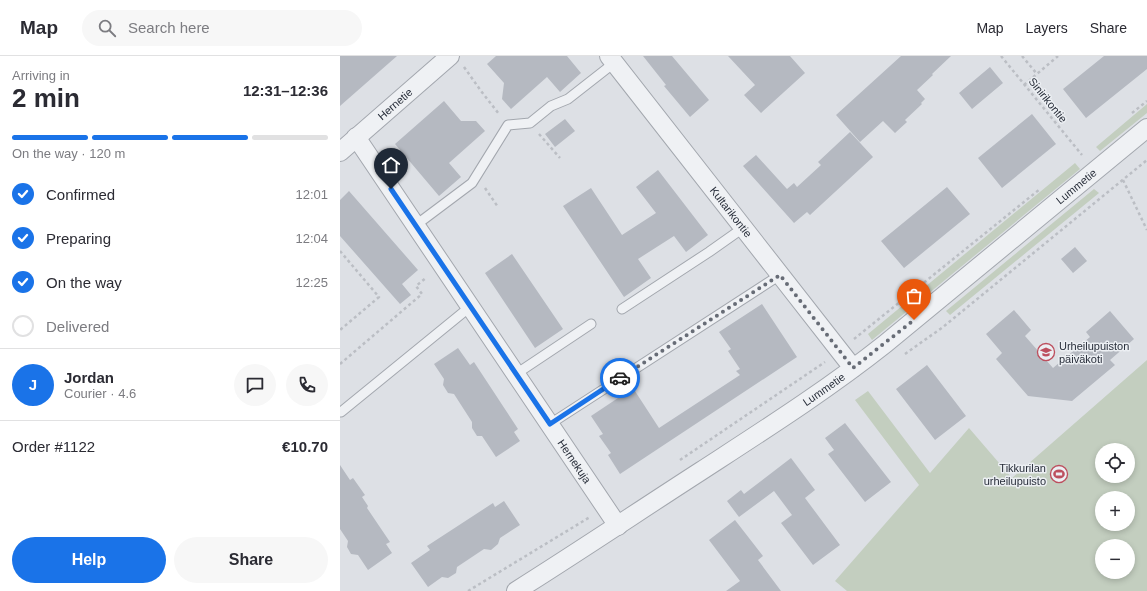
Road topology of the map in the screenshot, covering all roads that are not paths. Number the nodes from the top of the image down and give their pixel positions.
1 (455, 59) edge
2 (611, 59) edge
3 (1147, 128) edge
4 (356, 138) junction
5 (340, 152) edge
6 (416, 226) junction
7 (743, 228) junction
8 (780, 275) junction
9 (470, 306) junction
10 (622, 309) dead end
11 (591, 324) dead end
12 (853, 368) junction
13 (516, 374) junction
14 (341, 412) dead end
15 (550, 424) junction
16 (618, 526) junction
17 (516, 591) edge

1 - 4 street, Hernetie
2 - 6 lane
2 - 7 street, Kultarikontie
3 - 12 street, Lummetie
4 - 5 street, Hernetie
4 - 6 street, Hernekuja
6 - 9 street, Hernekuja
7 - 8 street, Kultarikontie
7 - 10 lane
8 - 12 street, Kultarikontie
8 - 15 lane
9 - 13 street, Hernekuja
9 - 14 lane
11 - 13 lane
12 - 16 street, Lummetie
13 - 15 street, Hernekuja
15 - 16 street, Hernekuja
16 - 17 street, Lummetie

